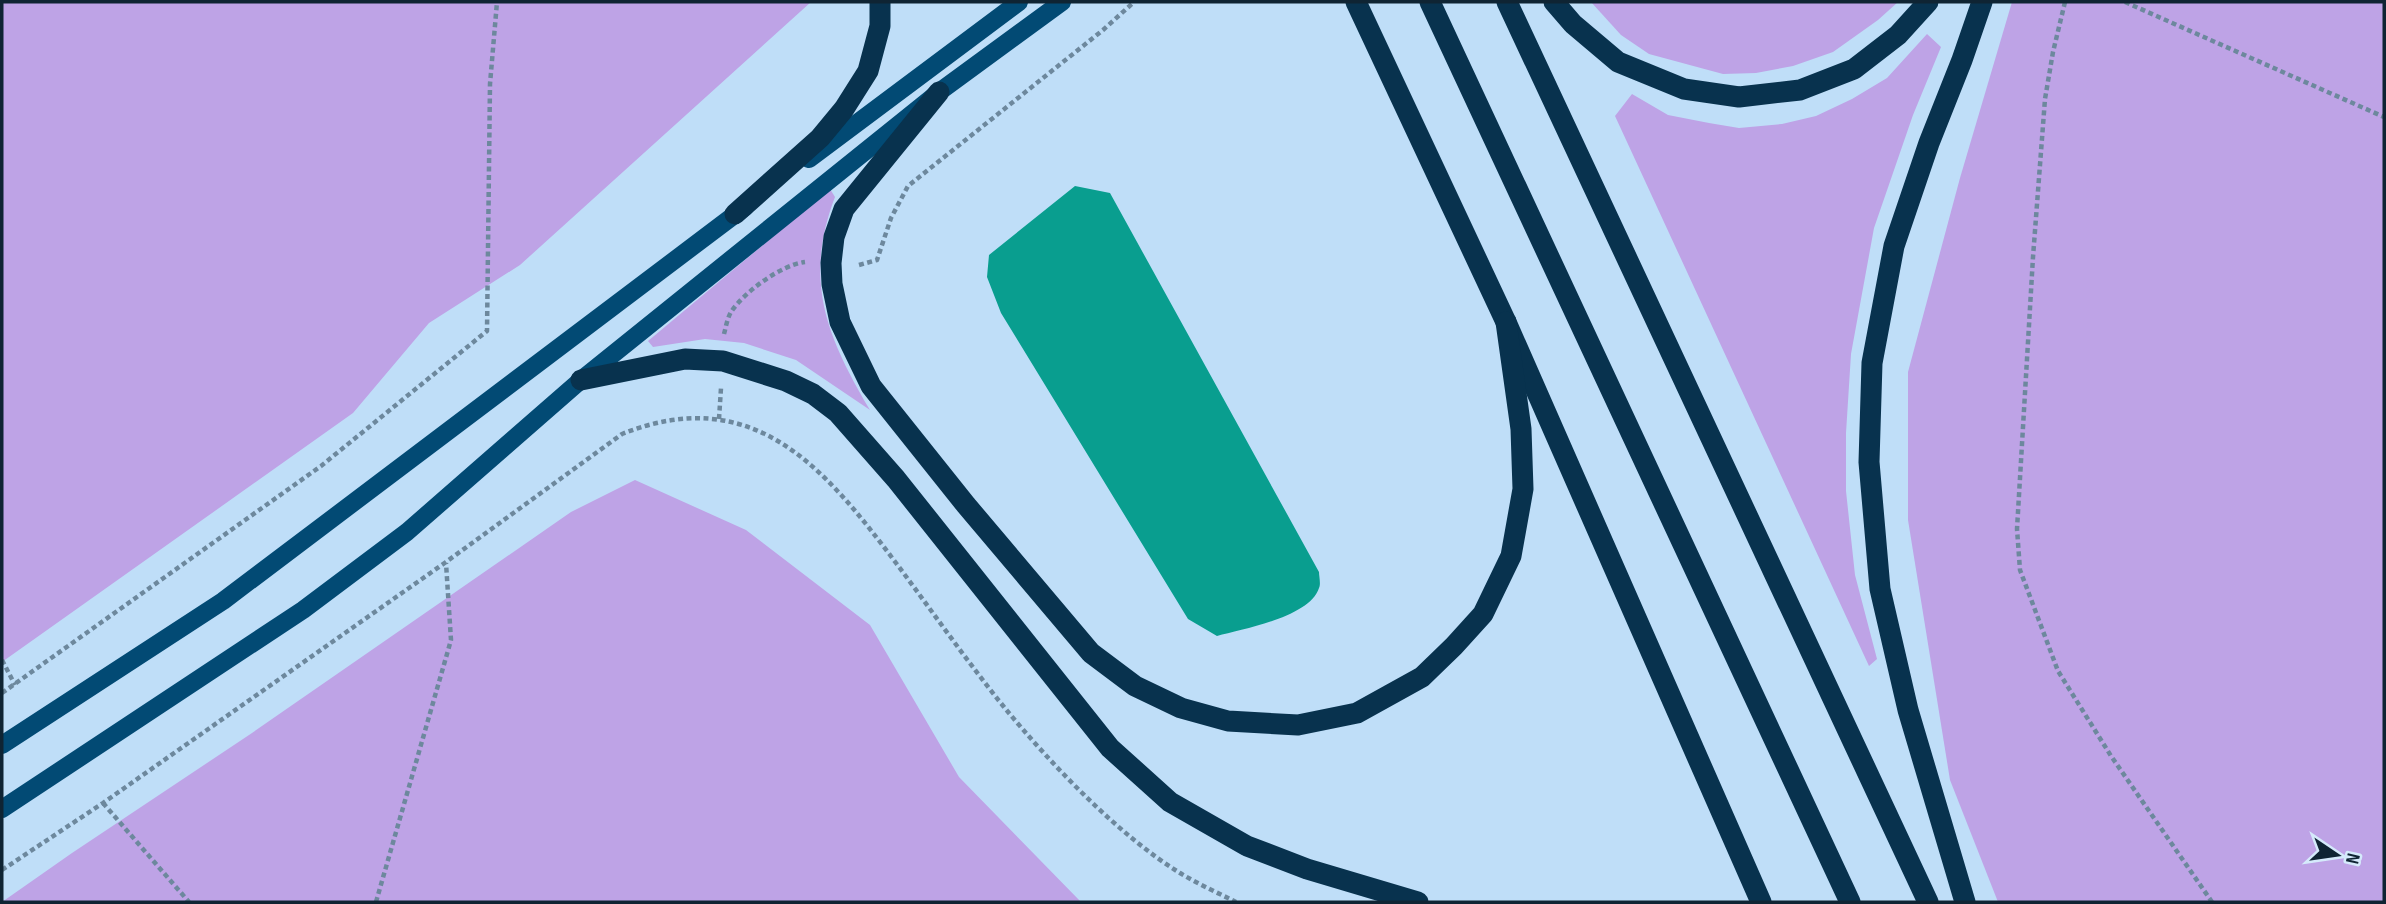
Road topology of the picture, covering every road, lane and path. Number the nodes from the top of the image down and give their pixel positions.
1 (497, 2) edge
2 (880, 2) edge
3 (1019, 2) edge
4 (1062, 2) edge
5 (1134, 2) edge
6 (1356, 2) edge
7 (1430, 2) edge
8 (1507, 2) edge
9 (1554, 2) edge
10 (1928, 2) edge
11 (1982, 2) edge
12 (2065, 2) edge
13 (2125, 2) edge
14 (939, 92) junction
15 (2384, 117) edge
16 (736, 214) junction
17 (831, 263) junction
18 (1506, 322) junction
19 (723, 361) junction
20 (581, 380) junction
21 (719, 419) junction
22 (446, 562) junction
23 (2, 660) edge
24 (15, 685) junction
25 (2, 693) edge
26 (2, 745) edge
27 (103, 803) junction
28 (2, 809) edge
29 (2, 870) edge
30 (189, 902) edge
31 (376, 902) edge
32 (1237, 902) edge
33 (1418, 902) edge
34 (1761, 902) edge
35 (1850, 902) edge
36 (1928, 902) edge
37 (1965, 902) edge
38 (2212, 902) edge

1 - 24 path
2 - 16 highway
3 - 16 main road
4 - 14 main road
5 - 17 path
6 - 18 highway
7 - 35 highway
8 - 36 highway
9 - 10 highway
11 - 37 highway
12 - 38 path
13 - 15 path
14 - 17 highway
14 - 20 main road
16 - 26 main road
17 - 18 highway
17 - 19 path
18 - 34 highway
19 - 20 highway
19 - 21 path
19 - 33 highway
20 - 28 main road
21 - 22 path
21 - 32 path
22 - 27 path
22 - 31 path
23 - 24 path
24 - 25 path
27 - 29 path
27 - 30 path

